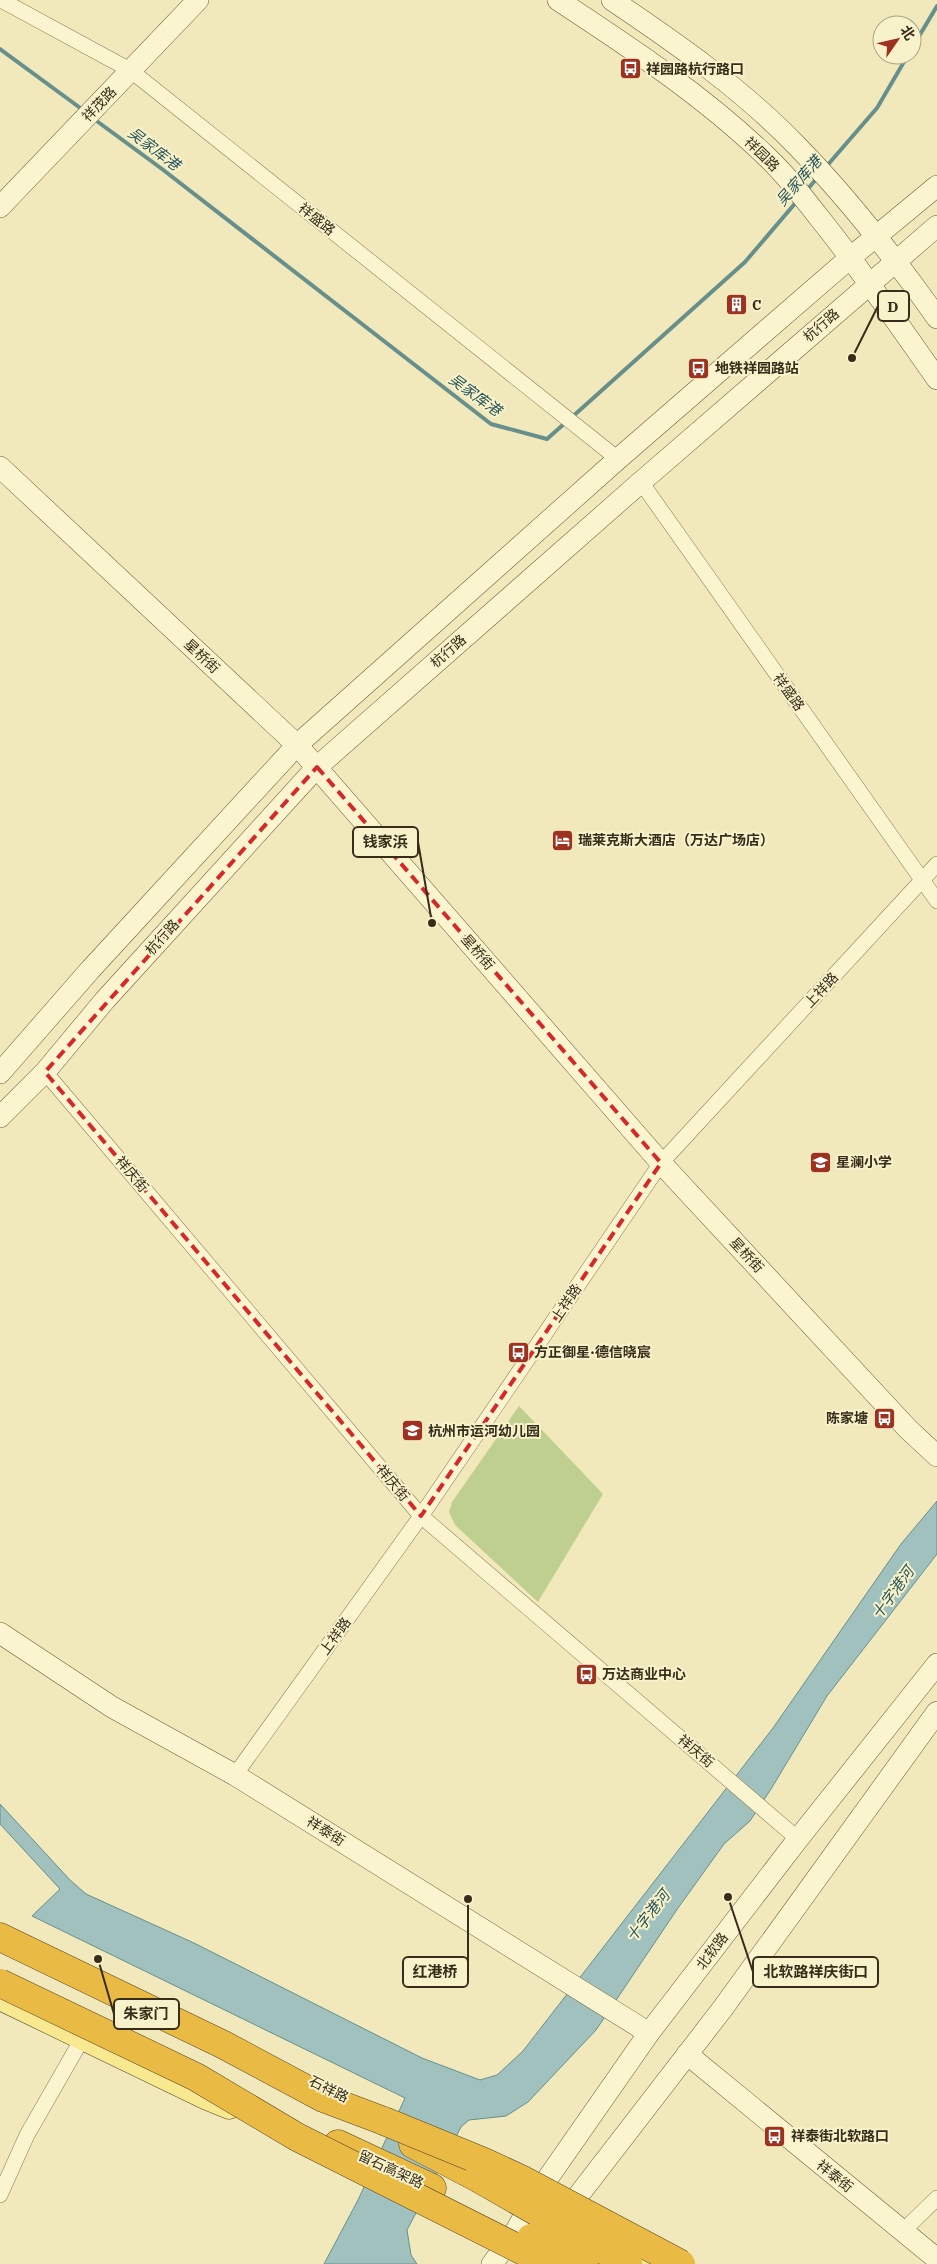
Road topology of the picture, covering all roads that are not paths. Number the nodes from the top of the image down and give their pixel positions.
1 (1, 0) edge
2 (198, 0) edge
3 (558, 0) edge
4 (612, 0) edge
5 (124, 78) junction
6 (937, 186) edge
7 (0, 207) edge
8 (937, 226) edge
9 (877, 236) junction
10 (851, 257) junction
11 (896, 260) junction
12 (869, 283) junction
13 (937, 318) edge
14 (937, 379) edge
15 (618, 459) junction
16 (0, 466) edge
17 (640, 482) junction
18 (297, 745) junction
19 (316, 767) junction
20 (937, 864) edge
21 (922, 880) junction
22 (937, 901) edge
23 (45, 1072) junction
24 (0, 1073) edge
25 (0, 1117) edge
26 (661, 1163) junction
27 (937, 1456) edge
28 (421, 1516) junction
29 (0, 1633) edge
30 (937, 1664) edge
31 (937, 1712) edge
32 (235, 1774) junction
33 (798, 1839) junction
34 (0, 1928) edge
35 (0, 1937) edge
36 (0, 1983) edge
37 (0, 1998) edge
38 (649, 2033) junction
39 (82, 2039) junction
40 (687, 2054) junction
41 (196, 2078) junction
42 (323, 2098) junction
43 (0, 2195) edge
44 (534, 2198) junction
45 (937, 2198) edge
46 (563, 2215) junction
47 (903, 2231) junction
48 (513, 2236) junction
49 (937, 2259) edge
50 (541, 2260) edge
51 (492, 2264) edge
52 (567, 2264) edge
53 (584, 2264) edge
54 (628, 2264) edge
55 (651, 2264) edge
56 (681, 2264) edge

1 - 5 street, 祥盛路
2 - 5 street, 祥茂路
3 - 10 street, 祥园路
4 - 9 street
5 - 7 street, 祥茂路
5 - 15 street, 祥盛路
6 - 9 street
8 - 11 street, 杭行路
9 - 10 street
9 - 11 street
10 - 12 street, 祥园路
10 - 15 street
11 - 12 street, 杭行路
11 - 13 street
12 - 14 street, 祥园路
12 - 17 street, 杭行路
15 - 18 street
16 - 18 street, 星桥街
17 - 19 street, 杭行路
17 - 21 street, 祥盛路
18 - 19 street, 星桥街
18 - 24 street
19 - 23 street, 杭行路
19 - 26 street, 星桥街
20 - 21 street, 上祥路
21 - 22 street, 祥盛路
21 - 26 street, 上祥路
23 - 25 street, 杭行路
23 - 28 street, 祥庆街
26 - 27 street, 星桥街
26 - 28 street, 上祥路
28 - 32 street, 上祥路
28 - 33 street, 祥庆街
29 - 32 street, 祥泰街
30 - 33 street, 北软路
31 - 40 street
32 - 38 street, 祥泰街
33 - 38 street, 北软路
34 - 44 main road, 石祥路, bridge
35 - 42 highway
36 - 41 highway, 留石高架路, bridge
37 - 39 main road
38 - 44 street, 北软路
39 - 43 street
39 - 48 main road
40 - 46 street
40 - 47 street, 祥泰街
41 - 50 highway, 留石高架路, bridge
41 - 53 highway, 留石高架路, bridge
42 - 54 highway, bridge
42 - 56 highway, bridge
44 - 46 main road, 石祥路
44 - 48 street, 北软路
45 - 47 street
46 - 50 street
46 - 55 main road, 石祥路
47 - 49 street, 祥泰街
48 - 50 main road
48 - 51 street, 北软路
50 - 52 main road

